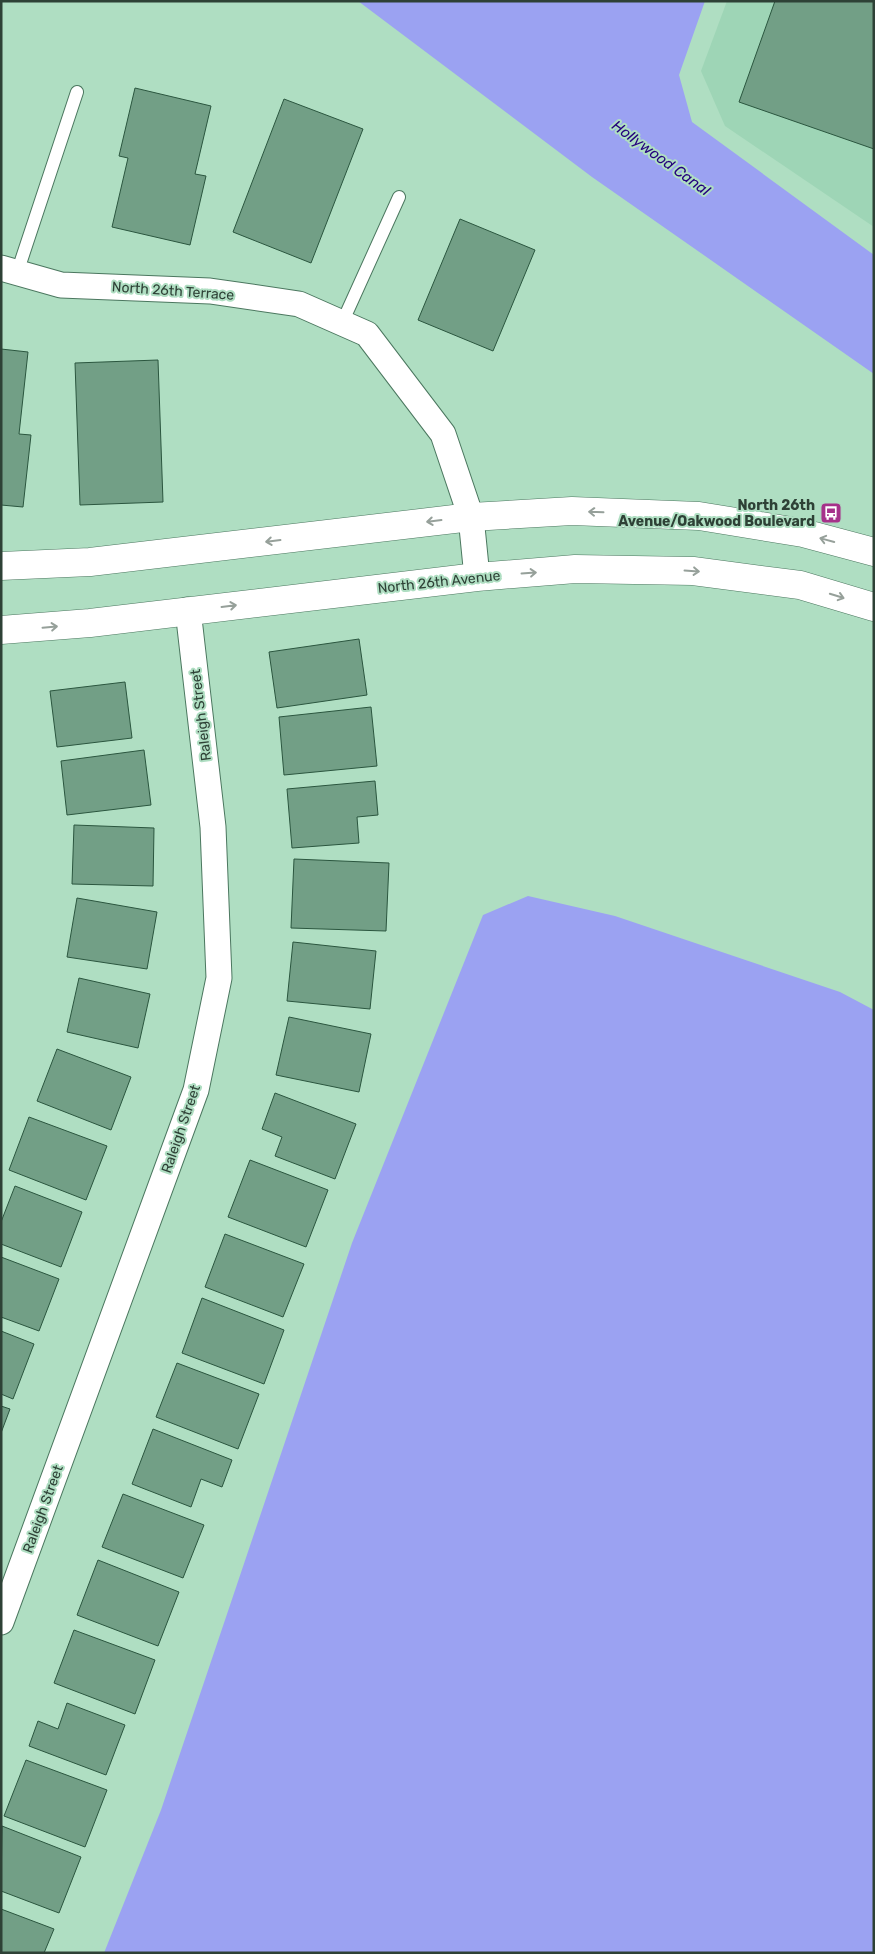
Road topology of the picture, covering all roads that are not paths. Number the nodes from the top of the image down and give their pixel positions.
1 (77, 92) dead end
2 (398, 197) dead end
3 (9, 270) edge
4 (342, 323) junction
5 (471, 517) junction
6 (874, 552) edge
7 (1, 566) edge
8 (477, 577) junction
9 (874, 607) edge
10 (188, 610) junction
11 (1, 630) edge
12 (1, 1622) edge

1 - 3 lane
2 - 4 lane
3 - 4 street, North 26th Terrace
4 - 5 street, North 26th Terrace
6 -> 5 street
5 -> 7 street
5 - 8 street, North 26th Terrace
8 -> 9 street, North 26th Avenue
10 -> 8 street, North 26th Avenue
11 -> 10 street, North 26th Avenue
10 - 12 street, Raleigh Street

